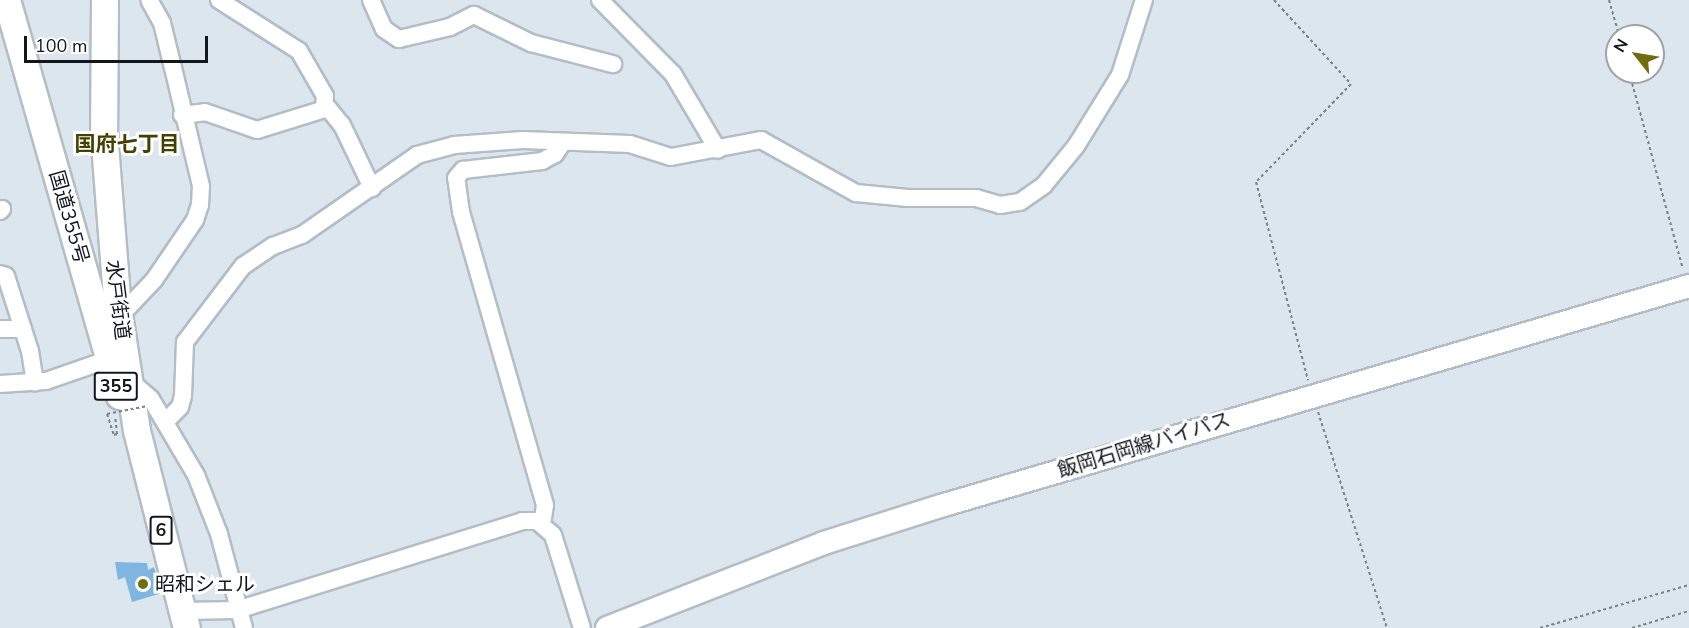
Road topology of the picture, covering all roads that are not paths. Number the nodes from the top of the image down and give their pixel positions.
1 (7, 0) edge
2 (105, 0) edge
3 (149, 0) edge
4 (219, 0) edge
5 (371, 0) edge
6 (600, 0) edge
7 (1144, 0) edge
8 (613, 64) dead end
9 (324, 107) junction
10 (182, 115) junction
11 (563, 142) junction
12 (718, 150) junction
13 (372, 188) junction
14 (0, 274) edge
15 (1689, 286) edge
16 (6, 297) edge
17 (0, 329) edge
18 (23, 329) junction
19 (117, 354) junction
20 (35, 383) junction
21 (0, 384) edge
22 (167, 420) junction
23 (542, 524) junction
24 (237, 610) junction
25 (185, 620) edge
26 (244, 628) edge
27 (582, 628) edge
28 (607, 628) edge

1 - 19 highway, 国道355号
2 - 19 highway, 水戸街道 / 6
3 - 10 street
4 - 9 street
5 - 8 street
6 - 12 street
7 - 12 street
9 - 10 street
9 - 13 street
10 - 19 street
11 - 12 street
11 - 13 street
11 - 23 street
13 - 22 street
14 - 16 street
15 - 28 main road, 飯岡石岡線バイパス
16 - 18 street
17 - 18 street
18 - 20 street
19 - 20 street
19 - 22 street
19 - 25 highway, 水戸街道 / 6
20 - 21 street
22 - 24 street
23 - 24 street
23 - 27 street
24 - 25 street
24 - 26 street

